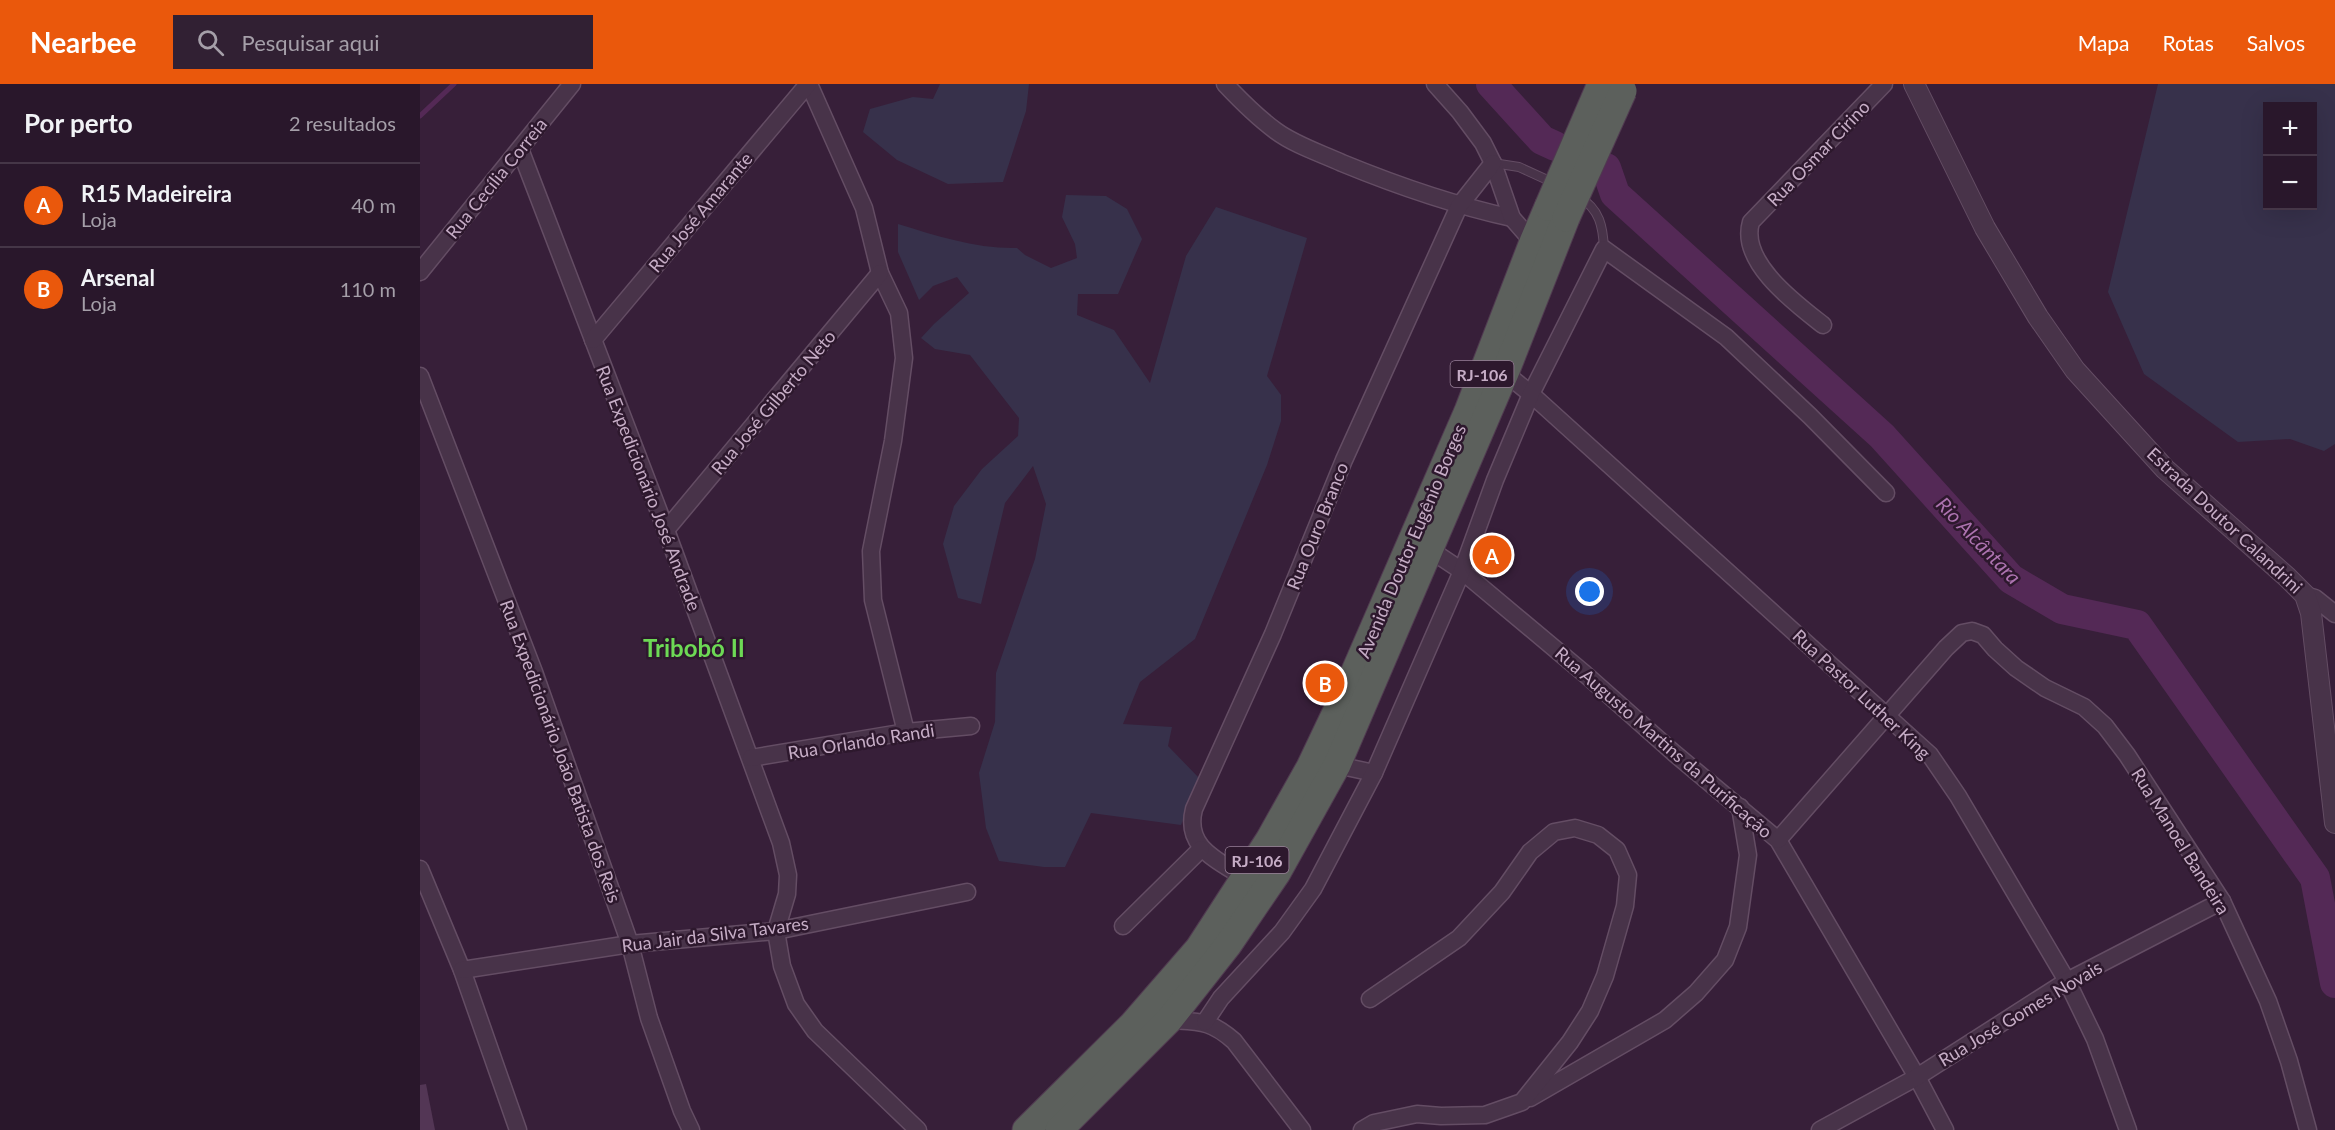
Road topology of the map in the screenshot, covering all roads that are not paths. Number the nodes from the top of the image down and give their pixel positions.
1 (572, 84) edge
2 (808, 84) edge
3 (1226, 84) edge
4 (1435, 84) edge
5 (1884, 84) edge
6 (1914, 84) edge
7 (1617, 86) edge
8 (520, 149) junction
9 (1493, 163) junction
10 (1459, 206) junction
11 (1557, 212) junction
12 (1512, 218) junction
13 (1533, 242) junction
14 (1604, 249) junction
15 (420, 272) edge
16 (880, 273) junction
17 (1823, 325) dead end
18 (593, 340) junction
19 (1505, 373) junction
20 (420, 376) edge
21 (1530, 394) junction
22 (1886, 493) dead end
23 (666, 530) junction
24 (1429, 549) junction
25 (1462, 571) junction
26 (2305, 595) junction
27 (2335, 614) edge
28 (1887, 715) junction
29 (971, 726) dead end
30 (906, 732) junction
31 (751, 758) junction
32 (1337, 765) junction
33 (1374, 773) junction
34 (1740, 807) junction
35 (2335, 823) edge
36 (1778, 840) junction
37 (1201, 849) junction
38 (420, 869) edge
39 (1246, 879) junction
40 (967, 892) dead end
41 (2222, 901) junction
42 (1123, 926) dead end
43 (776, 931) junction
44 (630, 944) junction
45 (462, 970) junction
46 (2067, 981) junction
47 (1370, 999) dead end
48 (1169, 1020) junction
49 (1205, 1022) junction
50 (1917, 1077) junction
51 (1522, 1102) junction
52 (1068, 1127) edge
53 (518, 1130) edge
54 (692, 1130) edge
55 (918, 1130) edge
56 (1026, 1130) edge
57 (1302, 1130) edge
58 (1362, 1130) edge
59 (1820, 1130) edge
60 (1945, 1130) edge
61 (2128, 1130) edge
62 (2308, 1130) edge

1 - 8 street, Rua Cecília Correia
2 - 16 street
2 - 18 street, Rua José Amarante
3 - 10 street
4 - 9 street
5 - 17 street, Rua Osmar Cirino
6 - 26 street, Estrada Doutor Calandrini
7 - 11 highway, Avenida Doutor Eugênio Borges / RJ-106, bridge
8 - 15 street, Rua Cecília Correia
8 - 18 street, Rua Expedicionário José Andrade
9 - 10 street, Rua Ouro Branco
9 - 12 street
9 - 14 lane
10 - 12 street
10 - 37 street, Rua Ouro Branco
11 - 13 highway, Avenida Doutor Eugênio Borges / RJ-106
11 - 19 highway, Avenida Doutor Eugênio Borges / RJ-106
12 - 13 street
13 - 39 highway, Avenida Doutor Eugênio Borges / RJ-106
14 - 21 street
14 - 22 street
16 - 23 street, Rua José Gilberto Neto
16 - 30 street
18 - 23 street, Rua Expedicionário José Andrade
19 - 21 street, Rua Pastor Luther King
19 - 24 highway, Avenida Doutor Eugênio Borges / RJ-106
20 - 44 street, Rua Expedicionário João Batista dos Reis
21 - 25 street
21 - 28 street, Rua Pastor Luther King
23 - 31 street, Rua Expedicionário José Andrade
24 - 25 street, Rua Augusto Martins da Purificação
24 - 32 highway, Avenida Doutor Eugênio Borges / RJ-106
25 - 33 street
25 - 34 street, Rua Augusto Martins da Purificação
26 - 27 street, Estrada Doutor Calandrini
26 - 35 street
28 - 36 street, Rua Manoel Bandeira
28 - 41 street, Rua Manoel Bandeira
28 - 46 street, Rua Pastor Luther King
29 - 30 street, Rua Orlando Randi
30 - 31 street, Rua Orlando Randi
31 - 43 street, Rua Expedicionário José Andrade
32 - 33 street
32 - 48 highway, Avenida Doutor Eugênio Borges / RJ-106
33 - 49 street
34 - 36 street, Rua Augusto Martins da Purificação
34 - 51 street
36 - 50 street, Rua Augusto Martins da Purificação
37 - 39 street
37 - 42 street
38 - 45 street
39 - 56 highway, Avenida Doutor Eugênio Borges / RJ-106
40 - 43 street, Rua Jair da Silva Tavares
41 - 46 street, Rua José Gomes Novais
41 - 62 street, Rua Manoel Bandeira
43 - 44 street, Rua Jair da Silva Tavares
43 - 55 street, Rua Expedicionário José Andrade
44 - 45 street, Rua Jair da Silva Tavares
44 - 54 street, Rua Expedicionário João Batista dos Reis
45 - 53 street
46 - 50 street, Rua José Gomes Novais
46 - 61 street, Rua Pastor Luther King
47 - 51 street
48 - 49 street
48 - 52 highway, Avenida Doutor Eugênio Borges / RJ-106
49 - 57 street
50 - 59 street, Rua José Gomes Novais
50 - 60 street, Rua Augusto Martins da Purificação
51 - 58 street

